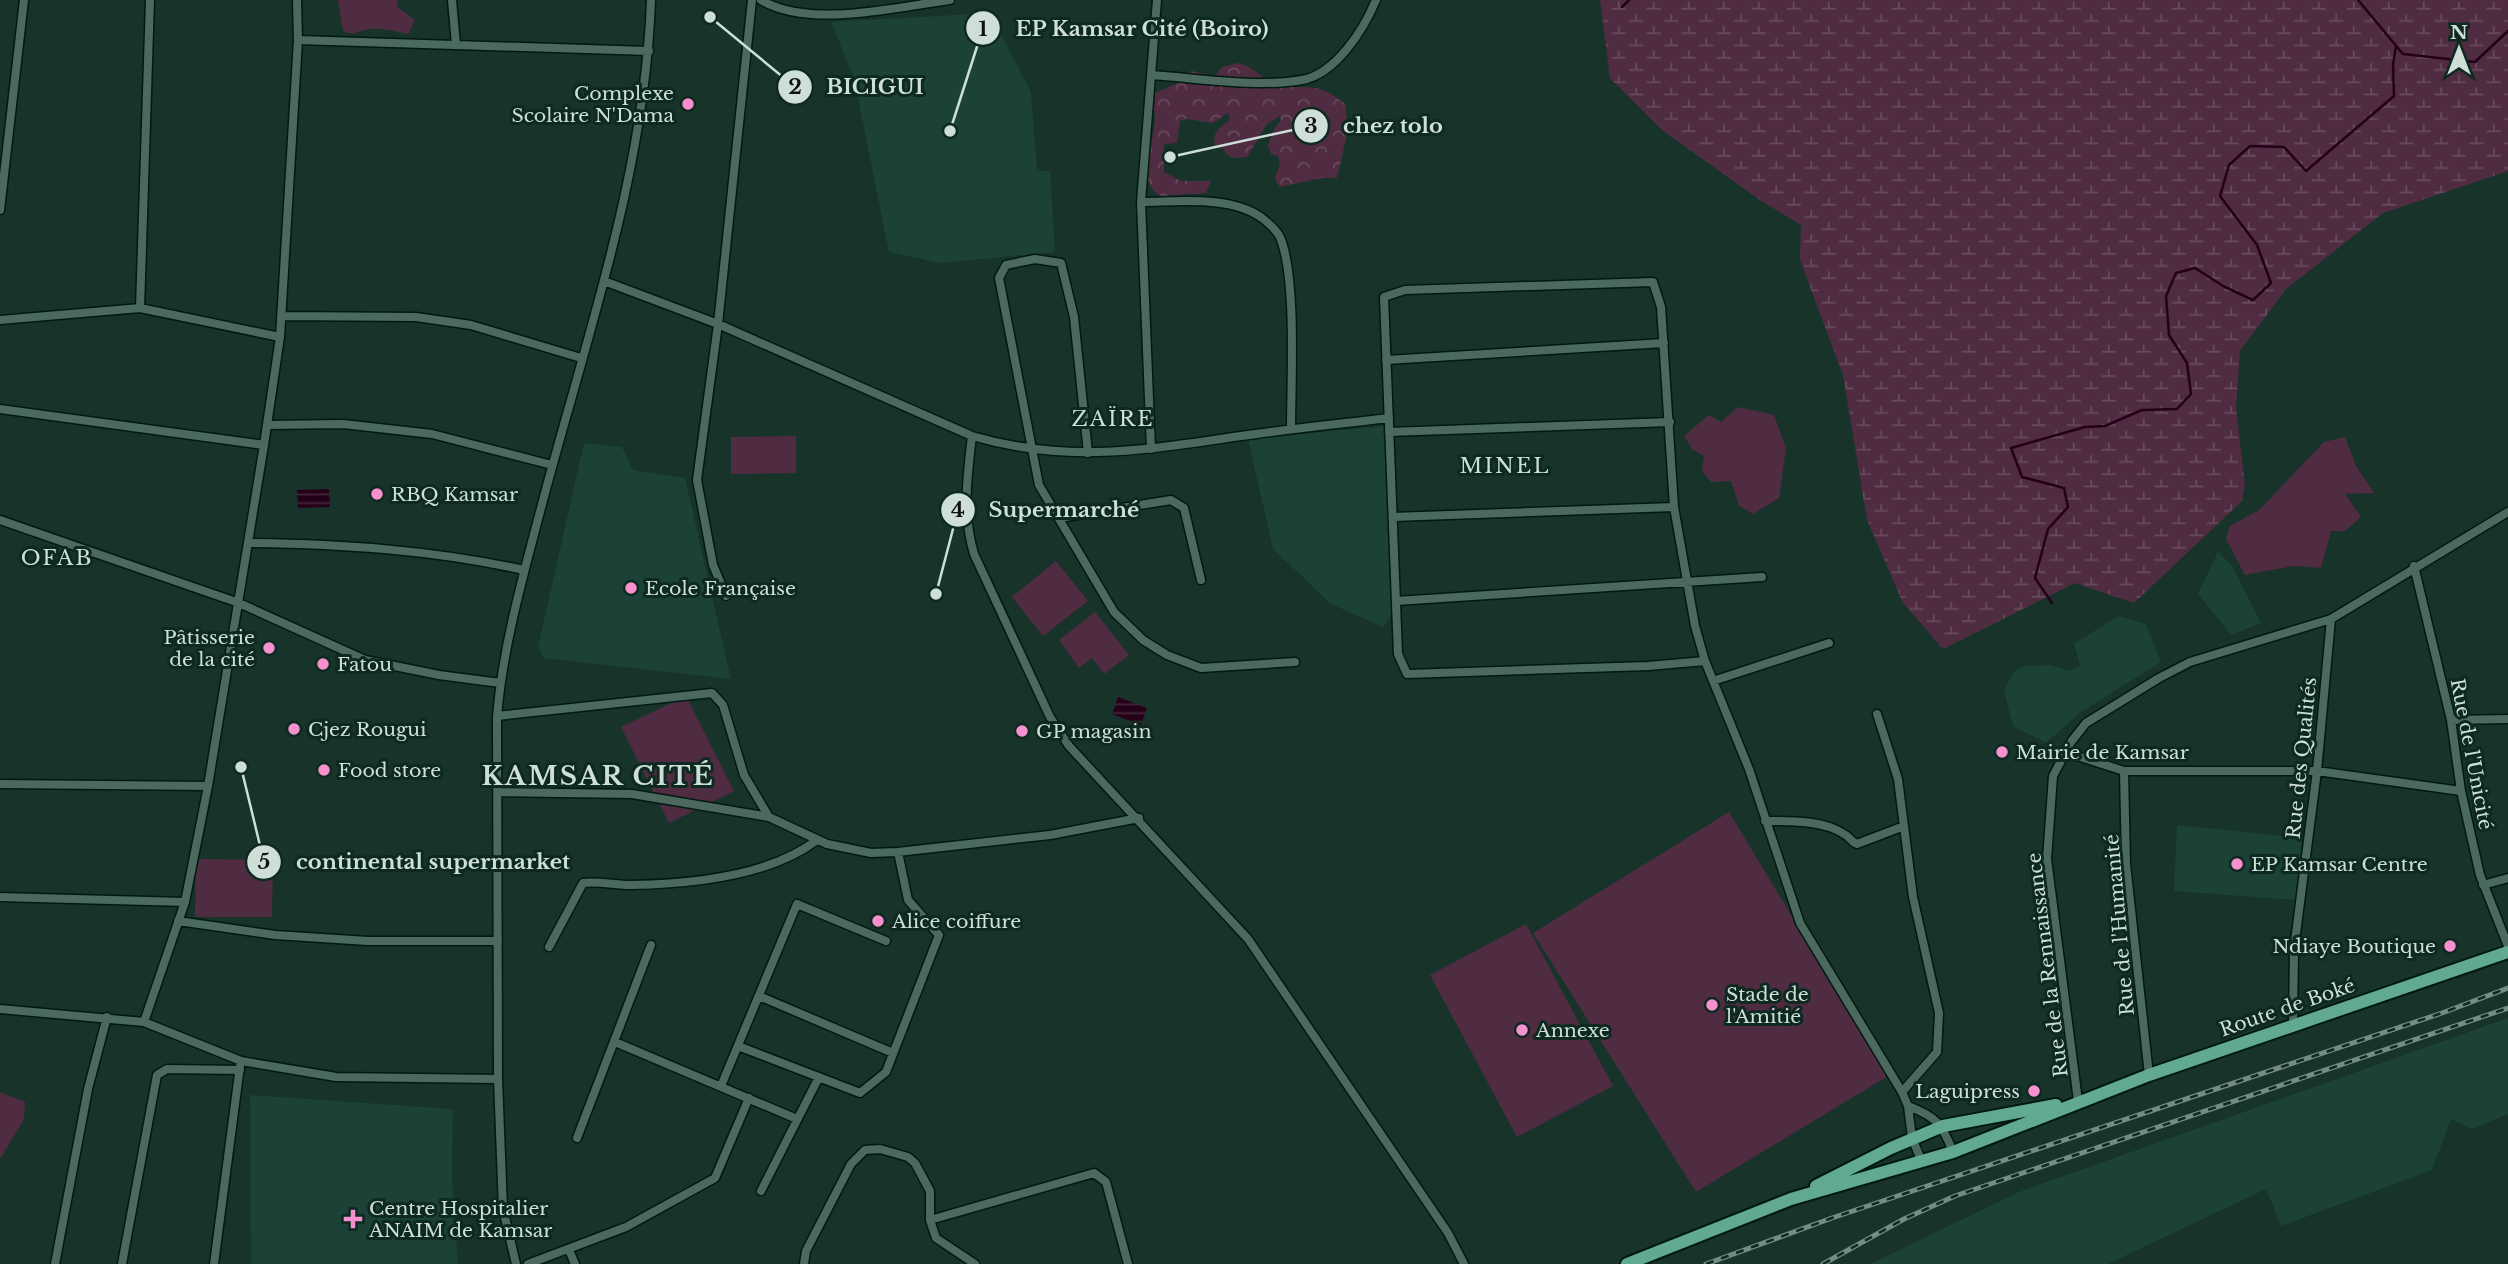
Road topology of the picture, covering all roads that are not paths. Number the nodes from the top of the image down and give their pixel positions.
1 (24, 0) edge
2 (150, 0) edge
3 (297, 0) edge
4 (452, 0) edge
5 (651, 0) edge
6 (752, 0) edge
7 (761, 0) edge
8 (950, 0) edge
9 (1157, 0) edge
10 (1376, 0) edge
11 (298, 40) junction
12 (456, 45) junction
13 (649, 51) junction
14 (1152, 75) junction
15 (4, 137) edge
16 (1141, 202) junction
17 (0, 210) edge
18 (604, 281) junction
19 (140, 308) junction
20 (281, 316) junction
21 (0, 320) edge
22 (718, 324) junction
23 (280, 337) junction
24 (1664, 343) junction
25 (581, 358) junction
26 (1386, 360) junction
27 (0, 409) edge
28 (1389, 418) junction
29 (1670, 422) junction
30 (267, 425) junction
31 (1291, 429) junction
32 (1389, 432) junction
33 (972, 436) junction
34 (264, 445) junction
35 (1151, 449) junction
36 (1031, 450) junction
37 (1088, 453) junction
38 (552, 465) junction
39 (1674, 507) junction
40 (2508, 512) edge
41 (1393, 517) junction
42 (1059, 518) junction
43 (0, 520) edge
44 (248, 543) junction
45 (2414, 566) junction
46 (524, 570) junction
47 (1762, 577) dead end
48 (1201, 580) dead end
49 (1688, 582) junction
50 (726, 596) dead end
51 (1396, 601) junction
52 (239, 603) junction
53 (2330, 619) junction
54 (1829, 643) dead end
55 (1705, 660) junction
56 (1295, 662) dead end
57 (1713, 681) junction
58 (500, 683) junction
59 (1877, 714) dead end
60 (497, 716) junction
61 (2508, 719) edge
62 (2452, 720) junction
63 (2065, 752) junction
64 (2124, 771) junction
65 (2318, 771) junction
66 (0, 784) edge
67 (208, 786) junction
68 (2460, 791) junction
69 (498, 792) junction
70 (769, 817) junction
71 (1139, 818) junction
72 (1765, 821) junction
73 (1904, 826) junction
74 (817, 840) junction
75 (898, 852) junction
76 (2508, 878) edge
77 (2483, 885) junction
78 (0, 897) edge
79 (185, 902) junction
80 (178, 921) junction
81 (498, 941) junction
82 (886, 941) dead end
83 (651, 945) dead end
84 (2508, 946) edge
85 (549, 947) dead end
86 (2508, 952) edge
87 (759, 996) junction
88 (0, 1009) edge
89 (107, 1017) junction
90 (144, 1022) junction
91 (2293, 1025) junction
92 (615, 1042) junction
93 (738, 1046) junction
94 (893, 1053) junction
95 (240, 1066) junction
96 (2149, 1075) junction
97 (819, 1077) junction
98 (498, 1079) junction
99 (721, 1086) junction
100 (1902, 1092) junction
101 (749, 1098) junction
102 (2078, 1101) junction
103 (1908, 1106) junction
104 (797, 1119) junction
105 (1943, 1126) junction
106 (577, 1138) dead end
107 (1912, 1138) junction
108 (1953, 1152) junction
109 (1922, 1162) junction
110 (761, 1191) dead end
111 (1791, 1199) junction
112 (930, 1220) junction
113 (569, 1250) junction
114 (55, 1264) edge
115 (122, 1264) edge
116 (214, 1264) edge
117 (516, 1264) edge
118 (528, 1264) edge
119 (575, 1264) edge
120 (804, 1264) edge
121 (975, 1264) edge
122 (1128, 1264) edge
123 (1464, 1264) edge
124 (1627, 1264) edge

1 - 15 street
2 - 19 street
3 - 11 street
4 - 12 street
5 - 13 street
6 - 22 street
7 - 8 street
9 - 14 street
10 - 14 street
11 - 12 street
11 - 20 street
12 - 13 street
13 - 18 street
14 - 16 street
15 - 17 street
16 - 31 street
16 - 35 street
18 - 22 street
18 - 25 street
19 - 21 street
19 - 23 street
20 - 23 street
20 - 25 street
22 - 33 street
22 - 50 street
23 - 30 street
24 - 26 street
24 - 26 street
24 - 29 street
25 - 38 street
26 - 28 street
27 - 34 street
28 - 31 street
28 - 32 street
29 - 32 street
29 - 39 street
30 - 34 street
30 - 38 street
31 - 35 street
32 - 41 street
33 - 36 street
33 - 71 street
34 - 44 street
35 - 37 street
36 - 37 street
36 - 37 street
36 - 42 street
38 - 46 street
39 - 41 street
39 - 49 street
40 - 45 street, Rue de la Rennaissance
41 - 51 street
42 - 48 street
42 - 56 street
43 - 52 street
44 - 46 street
44 - 52 street
45 - 53 street, Rue de la Rennaissance
45 - 62 street, Rue de l'Unicité
46 - 58 street
47 - 49 street
49 - 51 street
49 - 55 street
51 - 55 street
52 - 58 street
52 - 67 street
53 - 63 street, Rue de la Rennaissance
53 - 65 street, Rue des Qualités
54 - 57 street
55 - 57 street
57 - 72 street
58 - 60 street
59 - 73 street
60 - 69 street
60 - 70 street
61 - 62 street
62 - 68 street, Rue de l'Unicité
63 - 64 street
63 - 102 street, Rue de la Rennaissance
64 - 65 street
64 - 96 street, Rue de l'Humanité
65 - 68 street
65 - 91 street, Rue des Qualités
66 - 67 street
67 - 79 street
68 - 77 street, Rue de l'Unicité
69 - 70 street
69 - 81 street
70 - 74 street
71 - 75 street
71 - 123 street
72 - 73 street
72 - 100 street
73 - 100 street
74 - 75 street
74 - 85 street
75 - 94 street
76 - 77 street
77 - 84 street, Rue de l'Unicité
78 - 79 street
79 - 80 street
80 - 81 street
80 - 90 street
81 - 98 street
82 - 87 street
83 - 92 street
86 - 91 main road, Route de Boké
87 - 93 street
87 - 94 street
88 - 89 street
89 - 90 street
89 - 114 street
90 - 95 street
91 - 96 main road, Route de Boké
92 - 99 street
92 - 106 street
93 - 97 street
93 - 99 street
94 - 97 street
95 - 98 street
95 - 115 street
95 - 116 street
96 - 102 main road, Route de Boké
97 - 104 street
98 - 117 street
99 - 101 street
100 - 103 street
101 - 104 street
101 - 113 street
102 - 105 main road
102 - 108 main road
103 - 105 street
103 - 107 street
104 - 110 street
105 - 107 main road
105 - 108 street
107 - 109 street
107 - 111 main road
108 - 109 main road
109 - 111 main road
111 - 124 main road
112 - 120 street
112 - 121 street
112 - 122 street
113 - 118 street
113 - 119 street

